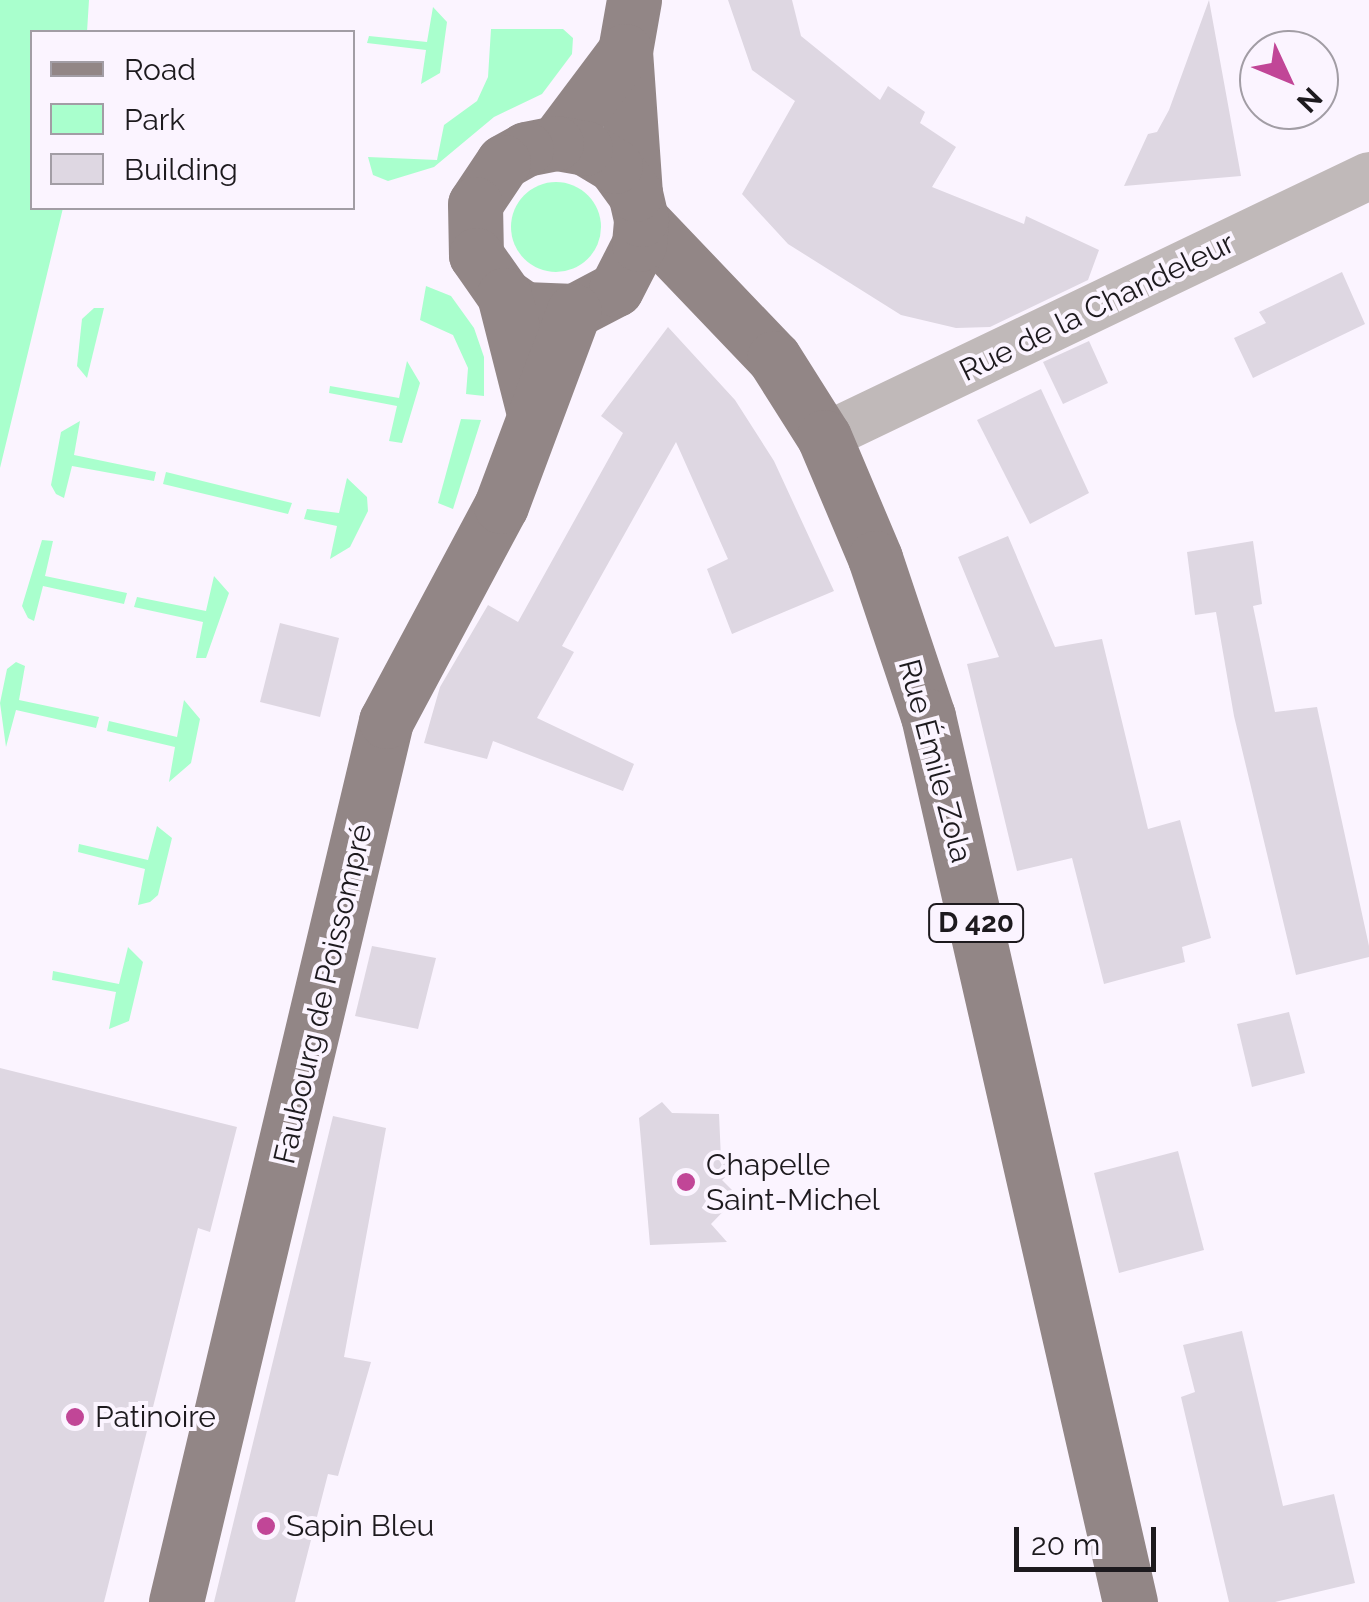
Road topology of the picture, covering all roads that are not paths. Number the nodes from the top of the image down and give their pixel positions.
1 (629, 26) edge
2 (556, 142) junction
3 (1369, 176) edge
4 (638, 207) junction
5 (711, 292) junction
6 (504, 295) junction
7 (595, 300) junction
8 (533, 410) junction
9 (824, 436) junction
10 (176, 1602) edge
11 (1130, 1602) edge

1 - 2 main road
1 - 4 main road
2 - 4 main road
2 - 6 main road
3 - 9 street, Rue de la Chandeleur
4 - 5 main road, D 420
4 - 7 main road
5 - 7 main road
5 - 9 main road, Rue Émile Zola / D 420
6 - 7 main road
6 - 8 main road
7 - 8 main road, Faubourg de Poissompré
8 - 10 main road, Faubourg de Poissompré
9 - 11 main road, Rue Émile Zola / D 420

